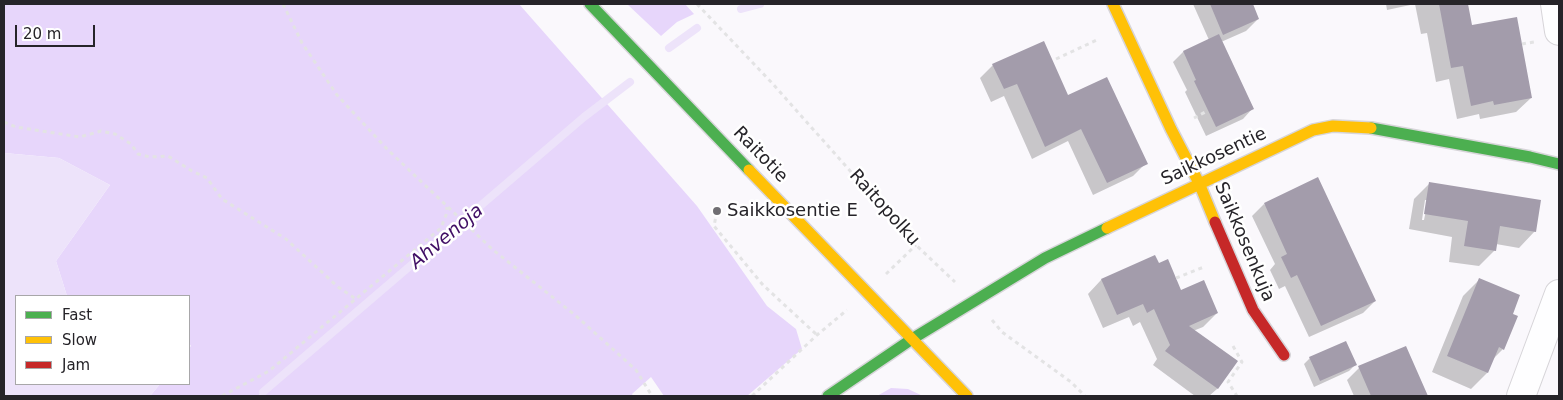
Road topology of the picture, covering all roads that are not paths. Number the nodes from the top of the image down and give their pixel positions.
1 (590, 4) edge
2 (1113, 4) edge
3 (1555, 4) edge
4 (1559, 31) edge
5 (1559, 164) edge
6 (1199, 183) junction
7 (1559, 294) edge
8 (912, 339) junction
9 (1284, 355) dead end
10 (828, 396) edge
11 (967, 396) edge
12 (1521, 396) edge

1 - 8 street, Raitotie
2 - 6 street, Saikkosenkuja
3 - 4 street
5 - 6 street, Saikkosentie
6 - 8 street, Saikkosentie
6 - 9 street, Saikkosenkuja
7 - 12 street
8 - 10 street, Saikkosentie
8 - 11 street, Raitotie

